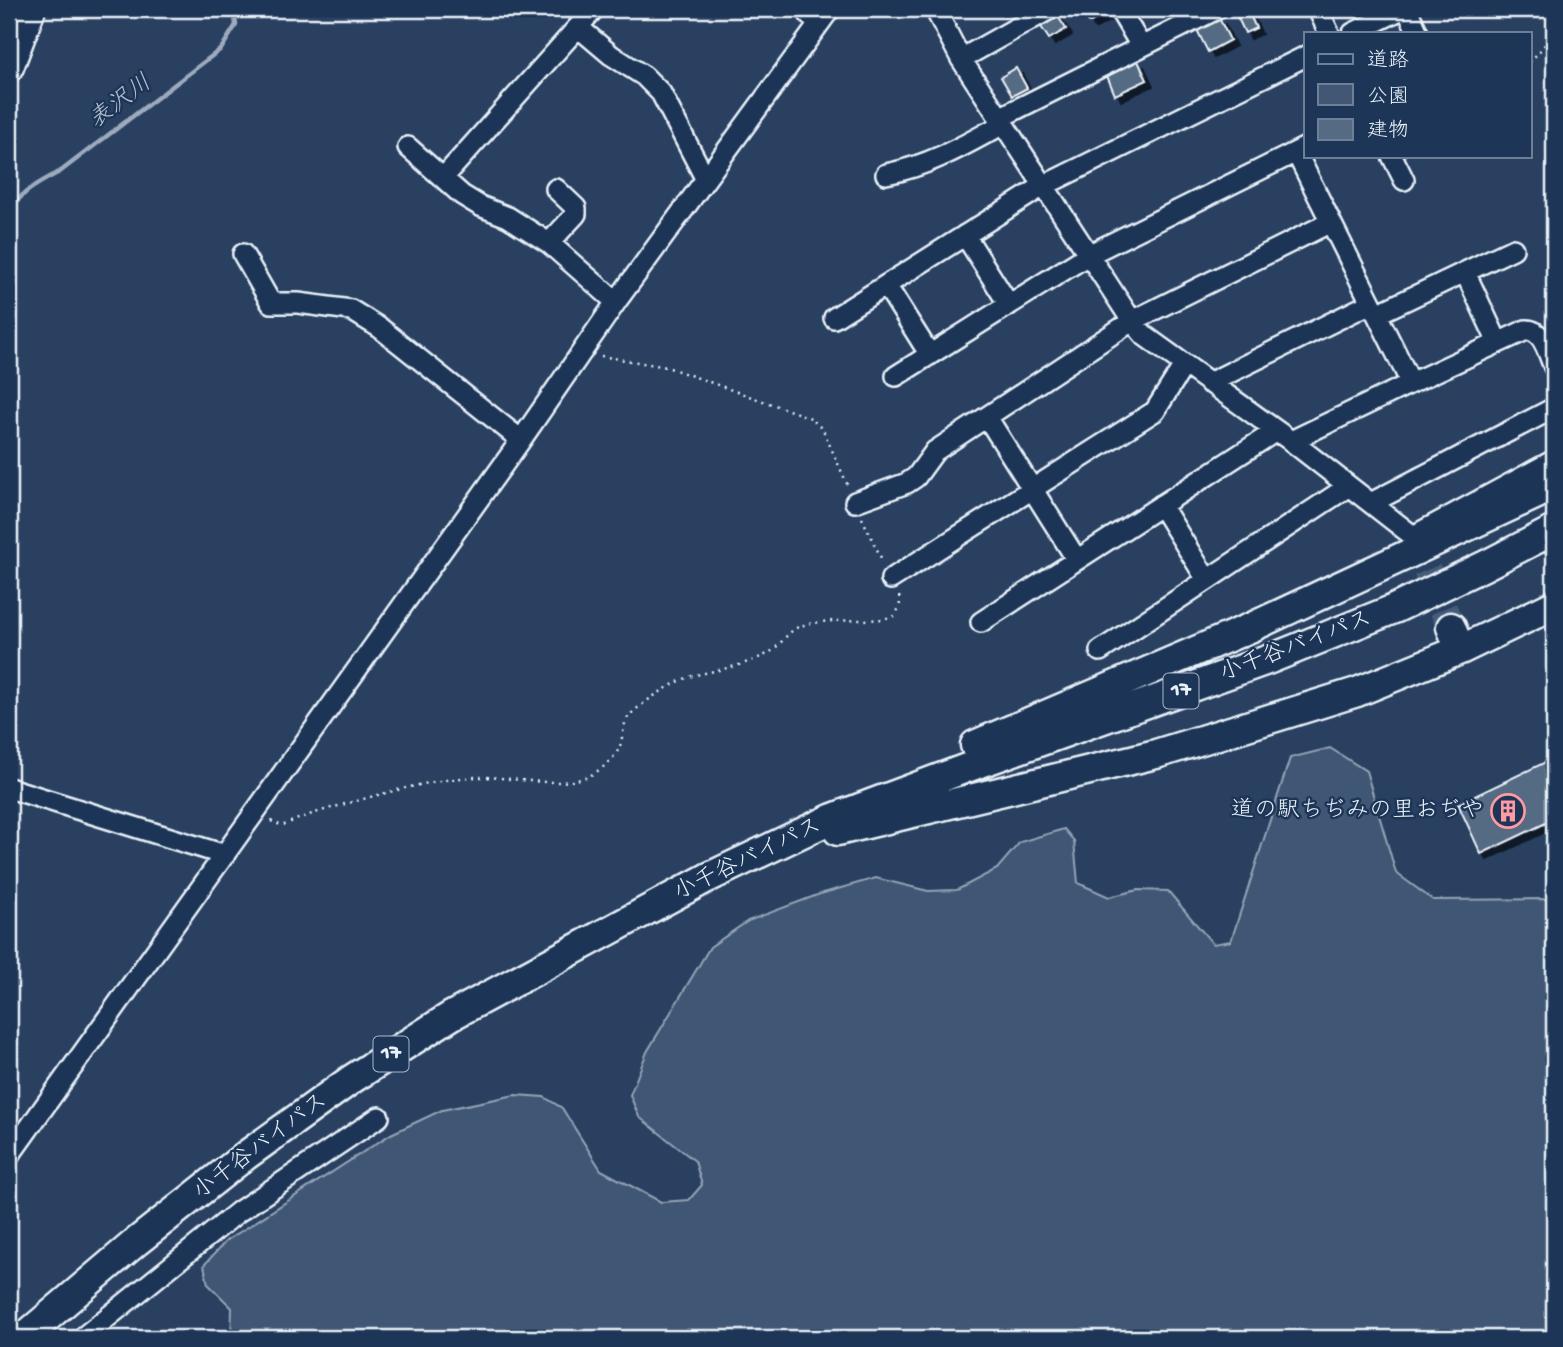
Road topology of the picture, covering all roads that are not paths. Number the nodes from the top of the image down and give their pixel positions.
1 (594, 9) edge
2 (805, 9) edge
3 (935, 9) edge
4 (1050, 9) edge
5 (1119, 9) edge
6 (1217, 9) edge
7 (1318, 9) edge
8 (1405, 9) edge
9 (824, 17) edge
10 (20, 24) edge
11 (578, 27) junction
12 (1329, 32) edge
13 (1355, 32) edge
14 (1417, 32) edge
15 (1141, 46) junction
16 (1304, 57) edge
17 (961, 59) junction
18 (9, 67) edge
19 (1001, 121) junction
20 (408, 147) dead end
21 (1301, 150) edge
22 (1304, 158) edge
23 (1393, 158) edge
24 (886, 174) dead end
25 (443, 178) junction
26 (705, 178) junction
27 (1404, 180) dead end
28 (1043, 186) junction
29 (556, 189) dead end
30 (1331, 222) junction
31 (965, 235) junction
32 (549, 243) junction
33 (1513, 249) dead end
34 (243, 254) dead end
35 (1088, 255) junction
36 (1465, 272) junction
37 (886, 285) junction
38 (616, 302) junction
39 (1009, 305) junction
40 (1374, 308) junction
41 (834, 318) dead end
42 (1132, 321) junction
43 (1498, 343) junction
44 (930, 355) junction
45 (1184, 365) junction
46 (1554, 367) edge
47 (896, 376) dead end
48 (1209, 383) junction
49 (1411, 383) junction
50 (1554, 408) edge
51 (987, 417) junction
52 (1284, 436) junction
53 (522, 440) junction
54 (1554, 460) edge
55 (1349, 486) junction
56 (1554, 486) edge
57 (1032, 489) junction
58 (855, 502) road end
59 (1371, 503) junction
60 (1161, 505) junction
61 (1554, 530) edge
62 (1419, 552) junction
63 (1077, 560) junction
64 (891, 579) road end
65 (1208, 580) junction
66 (1554, 605) edge
67 (981, 622) dead end
68 (1100, 651) dead end
69 (9, 788) edge
70 (833, 818) junction
71 (800, 833) junction
72 (225, 855) junction
73 (379, 1117) dead end
74 (9, 1156) edge
75 (23, 1338) edge
76 (82, 1338) edge

1 - 11 street
2 - 9 street
3 - 17 street
4 - 17 street
5 - 15 street
6 - 15 street
7 - 12 street
8 - 13 street
8 - 14 street
9 - 26 street
10 - 18 highway
11 - 25 street
11 - 26 street
15 - 19 street
16 - 28 street
17 - 19 street
19 - 24 street
19 - 28 street
20 - 25 street
21 - 35 street
22 - 30 street
23 - 27 street
25 - 32 street
26 - 38 street
28 - 31 street
28 - 35 street
29 - 32 street
30 - 40 street
30 - 42 street
31 - 37 street
31 - 39 street
32 - 38 street
33 - 36 street
34 - 53 street
35 - 39 street
35 - 42 street
36 - 40 street
36 - 43 street
37 - 41 street
37 - 44 street
38 - 53 street
39 - 44 street
40 - 48 street
40 - 49 street
42 - 45 street
42 - 51 street
43 - 46 street
43 - 49 street
44 - 47 street
45 - 48 street
45 - 57 street
48 - 52 street
49 - 52 street
50 - 59 street
51 - 57 street
51 - 58 street
52 - 55 street
52 - 60 street
53 - 72 street
54 - 62 street
55 - 59 street
55 - 65 street
56 - 62 highway
57 - 63 street
57 - 64 street
59 - 62 street
60 - 63 street
60 - 65 street
61 - 70 highway, 小千谷バイパス / 17
62 - 70 highway
63 - 67 street
65 - 68 street
66 - 71 highway
69 - 72 street
70 - 71 highway, 小千谷バイパス / 17
71 - 75 highway, 小千谷バイパス / 17
72 - 74 street
73 - 76 street

